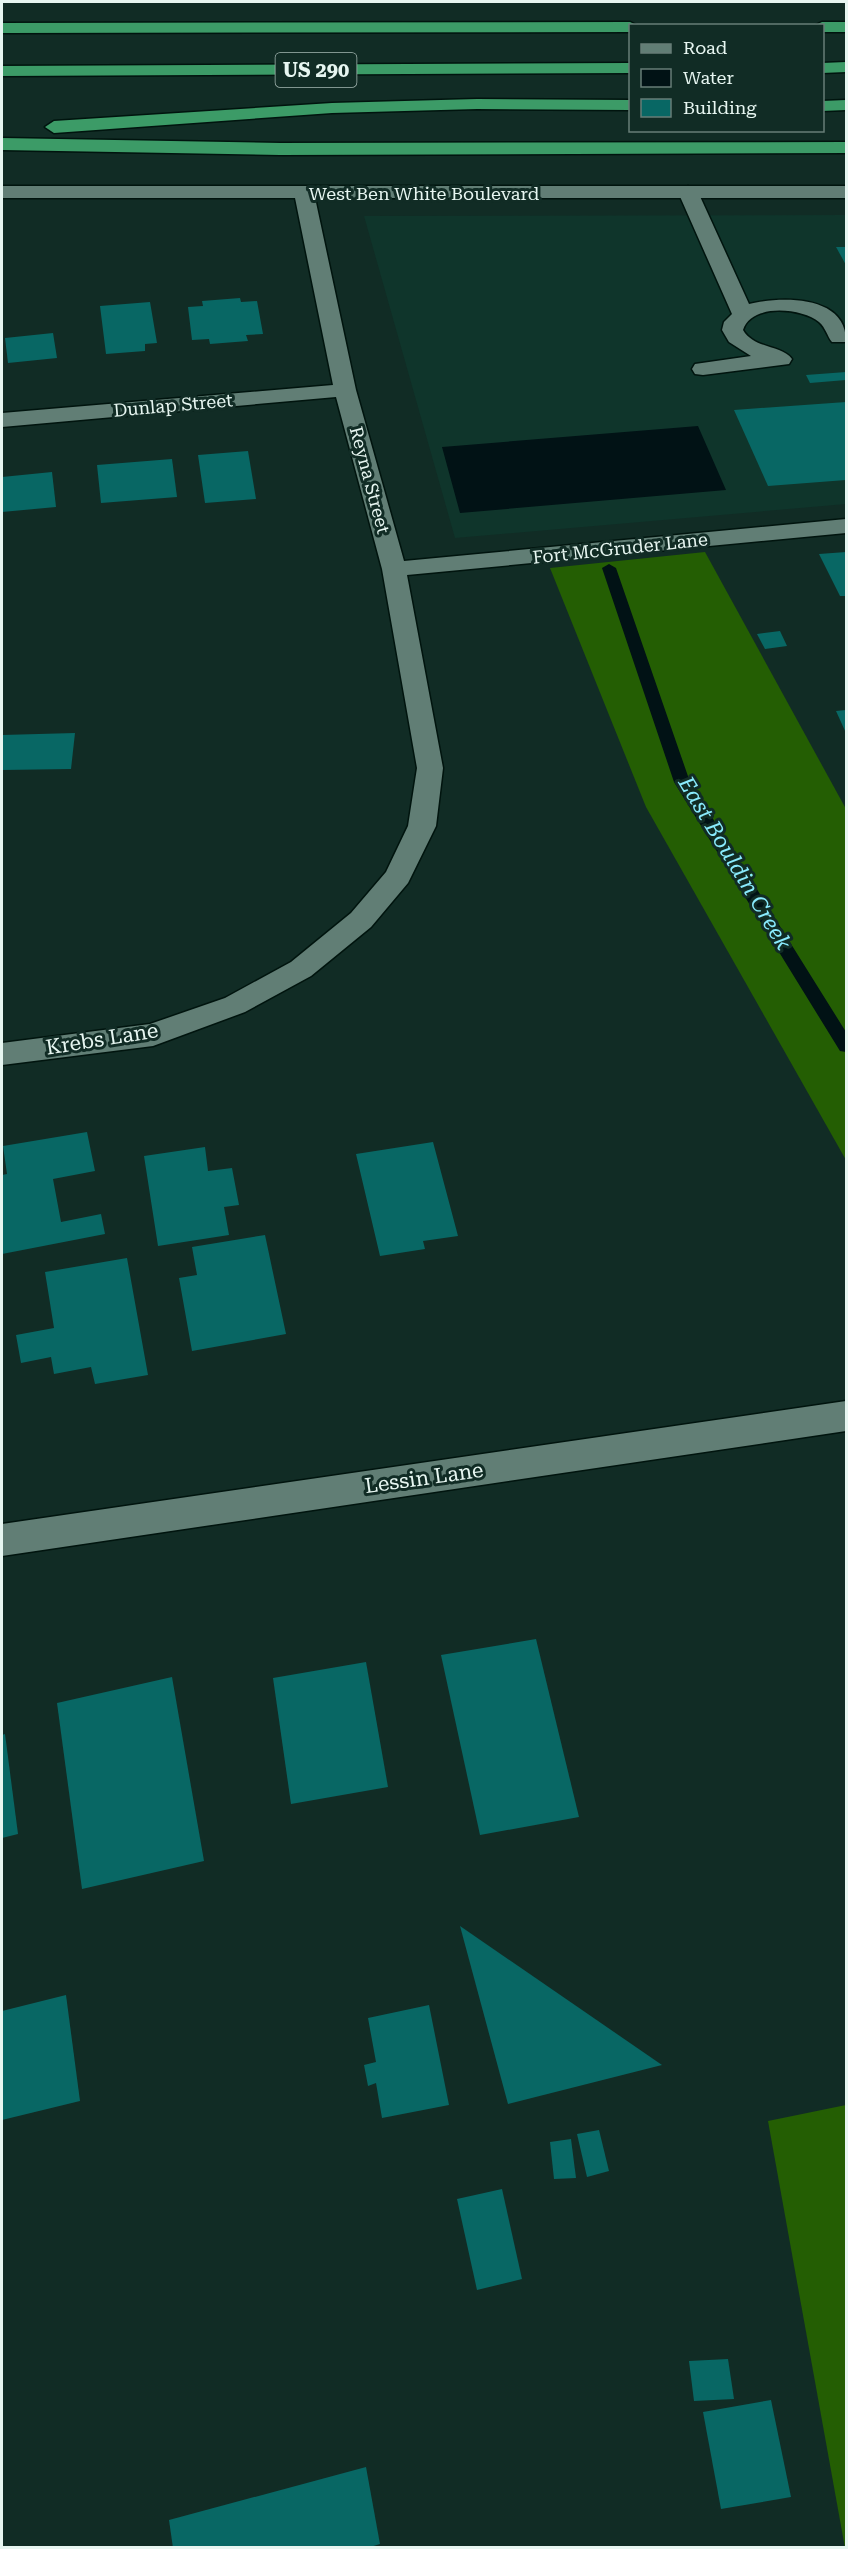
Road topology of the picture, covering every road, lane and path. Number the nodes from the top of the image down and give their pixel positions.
1 (629, 27) edge
2 (824, 27) edge
3 (846, 27) edge
4 (2, 28) edge
5 (846, 67) edge
6 (629, 68) edge
7 (824, 68) edge
8 (2, 71) edge
9 (629, 105) edge
10 (846, 105) edge
11 (824, 106) edge
12 (2, 132) edge
13 (2, 144) edge
14 (846, 148) edge
15 (2, 192) edge
16 (688, 192) junction
17 (846, 192) edge
18 (304, 193) junction
19 (743, 315) junction
20 (839, 338) dead end
21 (703, 369) dead end
22 (345, 390) junction
23 (2, 420) edge
24 (846, 525) edge
25 (394, 568) junction
26 (430, 768) joint
27 (2, 1054) edge
28 (846, 1416) edge
29 (2, 1540) edge

1 - 4 highway, US 290
2 - 3 highway
5 - 7 highway
6 - 8 highway, US 290
9 - 12 highway
10 - 11 highway
13 - 14 highway
15 - 18 street, West Ben White Boulevard
16 - 17 street, West Ben White Boulevard
16 - 18 street, West Ben White Boulevard
16 - 19 street
18 - 22 street, Reyna Street
19 - 20 street
19 - 21 street
22 - 23 street, Dunlap Street
22 - 25 street, Reyna Street
24 - 25 street, Fort McGruder Lane
25 - 26 street, Reyna Street
26 - 27 street, Krebs Lane
28 - 29 street, Lessin Lane

